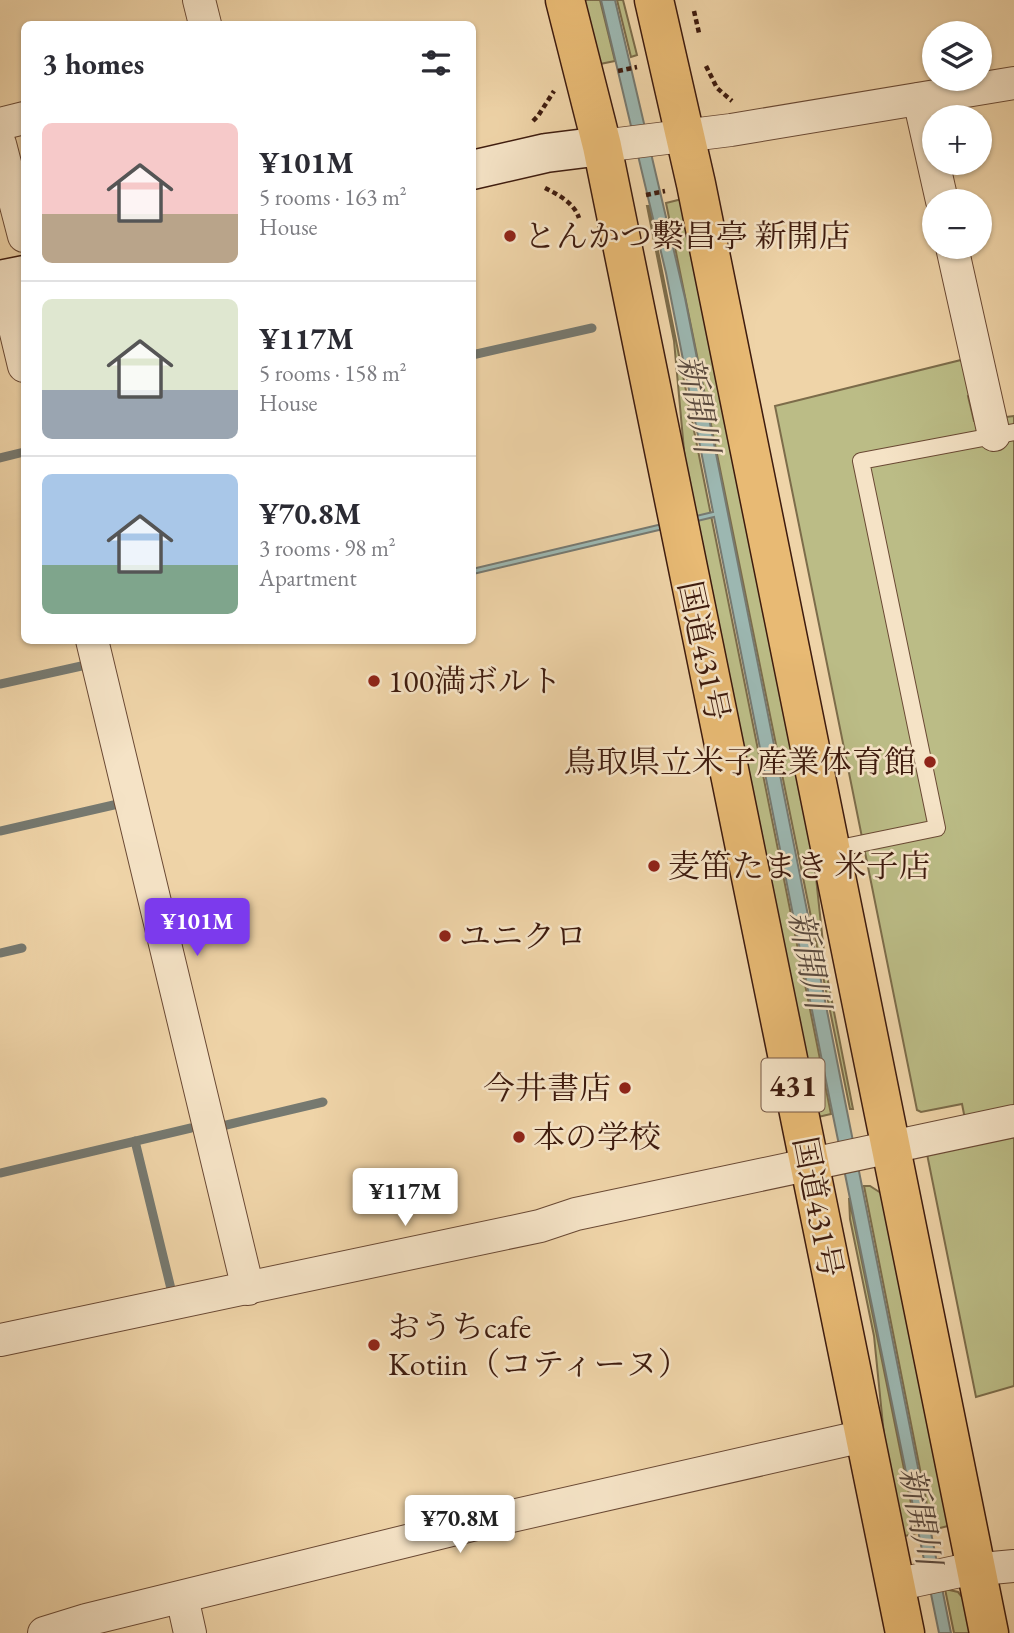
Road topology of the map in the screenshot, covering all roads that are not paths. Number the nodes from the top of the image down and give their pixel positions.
1 (199, 0) edge
2 (565, 0) edge
3 (654, 0) edge
4 (204, 21) edge
5 (1014, 83) edge
6 (919, 99) junction
7 (21, 119) edge
8 (0, 124) edge
9 (676, 136) junction
10 (0, 144) edge
11 (610, 145) junction
12 (476, 169) edge
13 (939, 189) edge
14 (21, 224) edge
15 (955, 259) edge
16 (9, 278) edge
17 (21, 348) edge
18 (1004, 434) edge
19 (93, 644) edge
20 (830, 850) junction
21 (1014, 1121) edge
22 (886, 1147) junction
23 (814, 1162) junction
24 (248, 1289) junction
25 (0, 1340) edge
26 (864, 1436) junction
27 (1014, 1566) edge
28 (968, 1571) junction
29 (902, 1584) junction
30 (182, 1597) junction
31 (44, 1633) edge
32 (190, 1633) edge
33 (905, 1633) edge
34 (989, 1633) edge

1 - 4 street
2 - 11 highway, 国道431号 / 431
3 - 9 highway
5 - 6 street
6 - 9 street
6 - 13 street
7 - 8 street
9 - 11 street
9 - 20 highway
10 - 14 street
11 - 12 street
11 - 23 highway, 国道431号 / 431
15 - 18 street
16 - 17 street
18 - 20 lane
19 - 24 street
20 - 22 highway
21 - 22 street
22 - 23 street
22 - 28 highway
23 - 24 street
23 - 26 highway, 国道431号 / 431
24 - 25 street
26 - 29 highway, 国道431号 / 431
26 - 30 street
27 - 28 street
28 - 29 street
28 - 34 highway
29 - 33 highway, 国道431号 / 431
30 - 31 street
30 - 32 street

